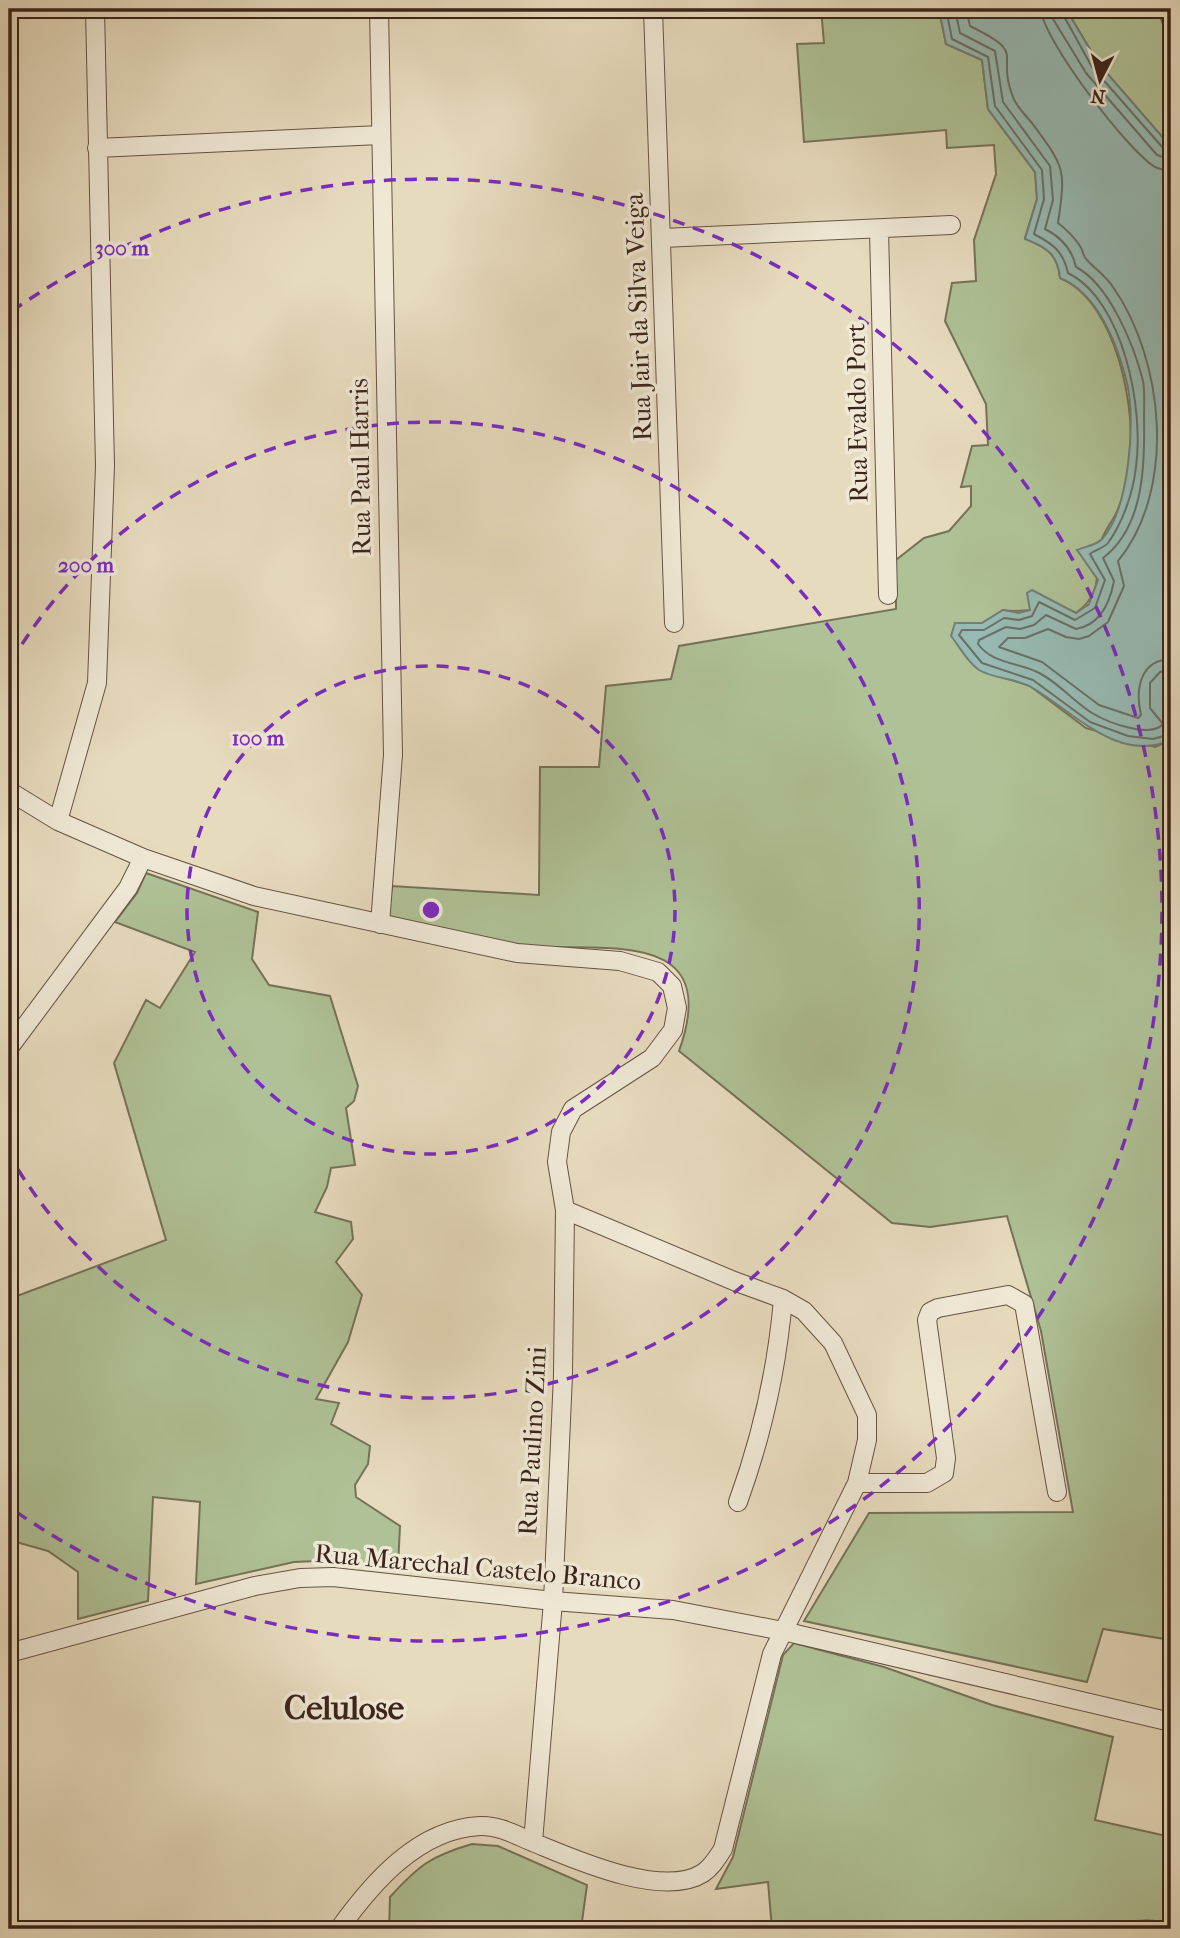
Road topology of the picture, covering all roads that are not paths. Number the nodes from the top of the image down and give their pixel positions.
1 (95, 9) edge
2 (379, 9) edge
3 (653, 9) edge
4 (380, 135) junction
5 (97, 148) junction
6 (951, 225) dead end
7 (879, 230) junction
8 (662, 238) junction
9 (888, 595) dead end
10 (674, 623) dead end
11 (9, 791) edge
12 (58, 821) junction
13 (143, 858) junction
14 (380, 924) junction
15 (9, 1048) edge
16 (565, 1210) junction
17 (783, 1299) junction
18 (857, 1483) junction
19 (1057, 1492) dead end
20 (738, 1502) dead end
21 (553, 1601) junction
22 (783, 1631) junction
23 (9, 1653) edge
24 (1171, 1722) edge
25 (533, 1842) junction
26 (339, 1929) edge

1 - 5 street
2 - 4 street, Rua Paul Harris
3 - 8 street, Rua Jair da Silva Veiga
4 - 5 street
4 - 14 street, Rua Paul Harris
5 - 12 street
6 - 7 street
7 - 8 street
7 - 9 street, Rua Evaldo Port
8 - 10 street, Rua Jair da Silva Veiga
11 - 12 street, Rua Paulino Zini
12 - 13 street, Rua Paulino Zini
13 - 14 street, Rua Paulino Zini
13 - 15 street
14 - 16 street, Rua Paulino Zini
16 - 17 street
16 - 21 street, Rua Paulino Zini
17 - 18 street
17 - 20 street
18 - 19 street
18 - 22 street
21 - 22 street, Rua Marechal Castelo Branco
21 - 23 street, Rua Marechal Castelo Branco
21 - 25 street, Rua Paulino Zini
22 - 24 street, Rua Marechal Castelo Branco
22 - 25 street
25 - 26 street

